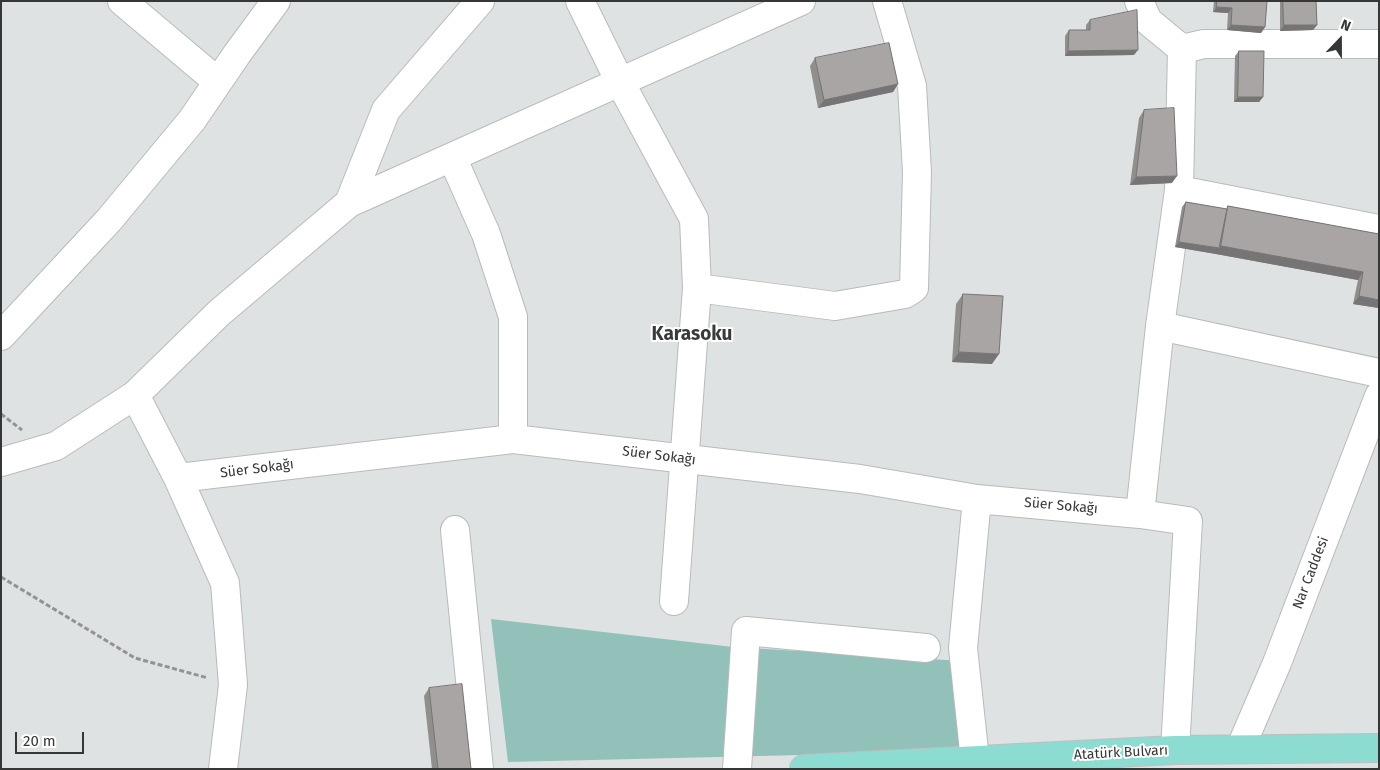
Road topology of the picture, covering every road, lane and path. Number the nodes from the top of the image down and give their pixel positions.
1 (122, 1) edge
2 (276, 1) edge
3 (480, 1) edge
4 (580, 1) edge
5 (801, 1) edge
6 (887, 1) edge
7 (1139, 1) edge
8 (1379, 44) edge
9 (1182, 49) junction
10 (218, 82) junction
11 (620, 82) junction
12 (452, 157) junction
13 (1179, 190) junction
14 (349, 203) junction
15 (1379, 229) edge
16 (697, 288) junction
17 (1160, 326) junction
18 (1, 336) edge
19 (1379, 373) edge
20 (135, 395) junction
21 (1379, 396) edge
22 (513, 439) junction
23 (685, 459) junction
24 (1, 462) edge
25 (178, 478) junction
26 (977, 499) junction
27 (1140, 514) junction
28 (454, 530) dead end
29 (1, 577) edge
30 (674, 601) dead end
31 (926, 648) dead end
32 (232, 684) junction
33 (1379, 748) edge
34 (1240, 749) junction
35 (1175, 750) junction
36 (975, 760) junction
37 (223, 769) edge
38 (479, 769) edge
39 (737, 769) edge
40 (804, 769) edge

1 - 10 street
2 - 10 street
3 - 14 street
4 - 11 street
5 - 11 street
6 - 16 street
7 - 9 street
8 - 9 street
9 - 13 street
10 - 18 street
11 - 12 street
11 - 16 street
12 - 14 street
12 - 22 street
13 - 15 street
13 - 17 street
14 - 20 street
16 - 23 street
17 - 19 street
17 - 27 street
20 - 24 street
20 - 25 street
21 - 34 street, Nar Caddesi
22 - 23 street, Süer Sokağı
22 - 25 street, Süer Sokağı
23 - 26 street, Süer Sokağı
23 - 30 street
25 - 32 street
26 - 27 street, Süer Sokağı
26 - 36 street
27 - 35 street, Süer Sokağı
28 - 38 street
29 - 32 path
31 - 39 street
32 - 37 street
33 - 34 main road, Atatürk Bulvarı
34 - 35 main road, Atatürk Bulvarı
35 - 36 main road, Atatürk Bulvarı
36 - 40 main road, Atatürk Bulvarı

